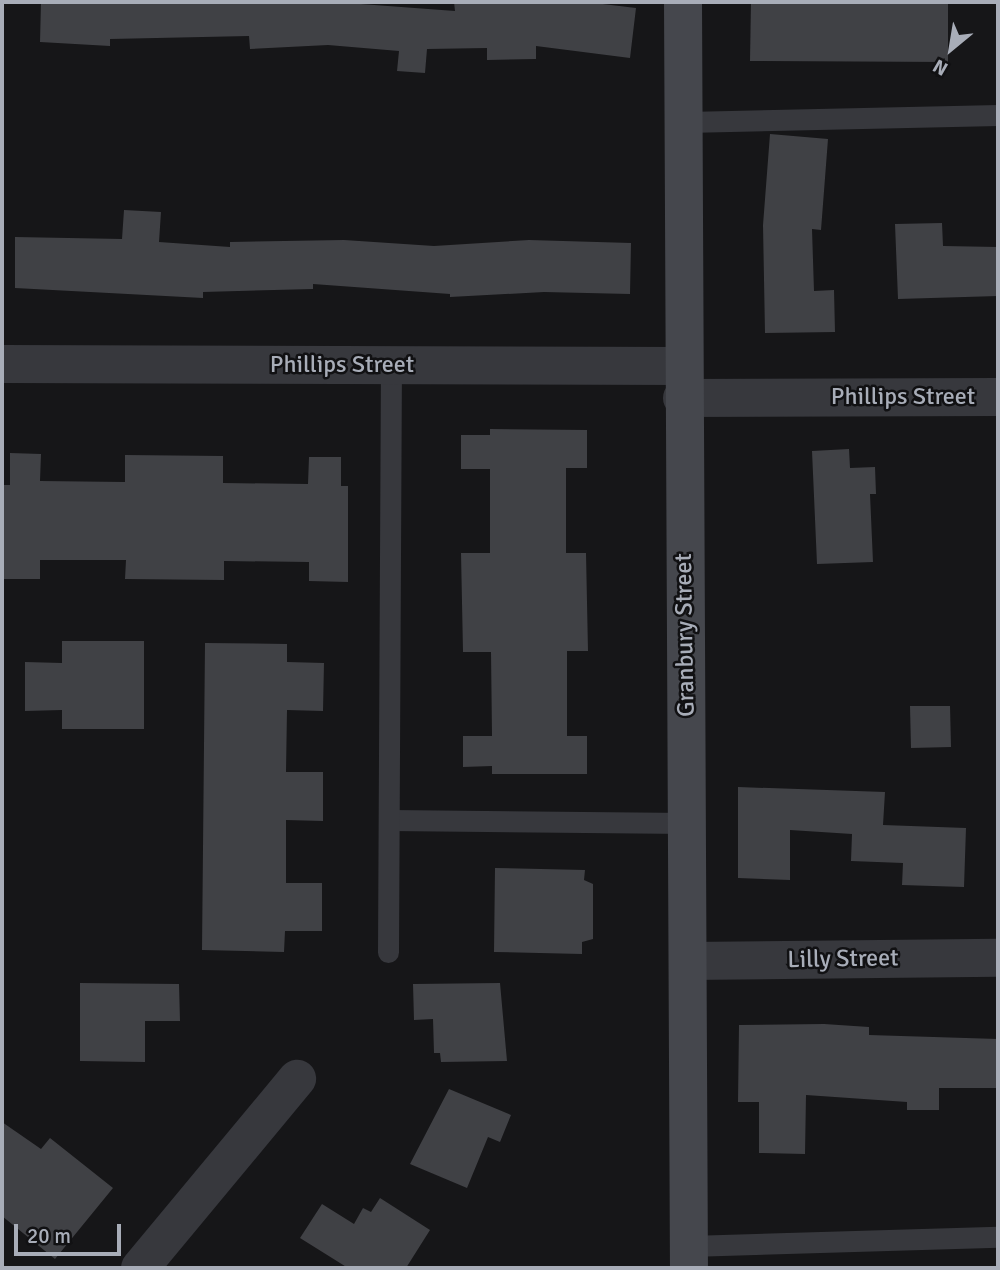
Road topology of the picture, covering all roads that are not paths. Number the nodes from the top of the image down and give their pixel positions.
1 (683, 2) edge
2 (998, 115) edge
3 (686, 122) junction
4 (2, 364) edge
5 (391, 365) junction
6 (682, 382) junction
7 (998, 397) edge
8 (389, 820) junction
9 (687, 823) junction
10 (388, 952) dead end
11 (998, 958) edge
12 (688, 961) junction
13 (297, 1079) dead end
14 (998, 1237) edge
15 (689, 1257) edge
16 (140, 1268) edge

1 - 3 street, Granbury Street
2 - 3 lane
3 - 6 street, Granbury Street
4 - 5 street, Phillips Street
5 - 6 street, Phillips Street
5 - 8 lane
6 - 7 street, Phillips Street
6 - 9 street, Granbury Street
8 - 9 lane
8 - 10 lane
9 - 12 street, Granbury Street
11 - 12 street, Lilly Street
12 - 15 street, Granbury Street
13 - 16 street
14 - 15 lane

